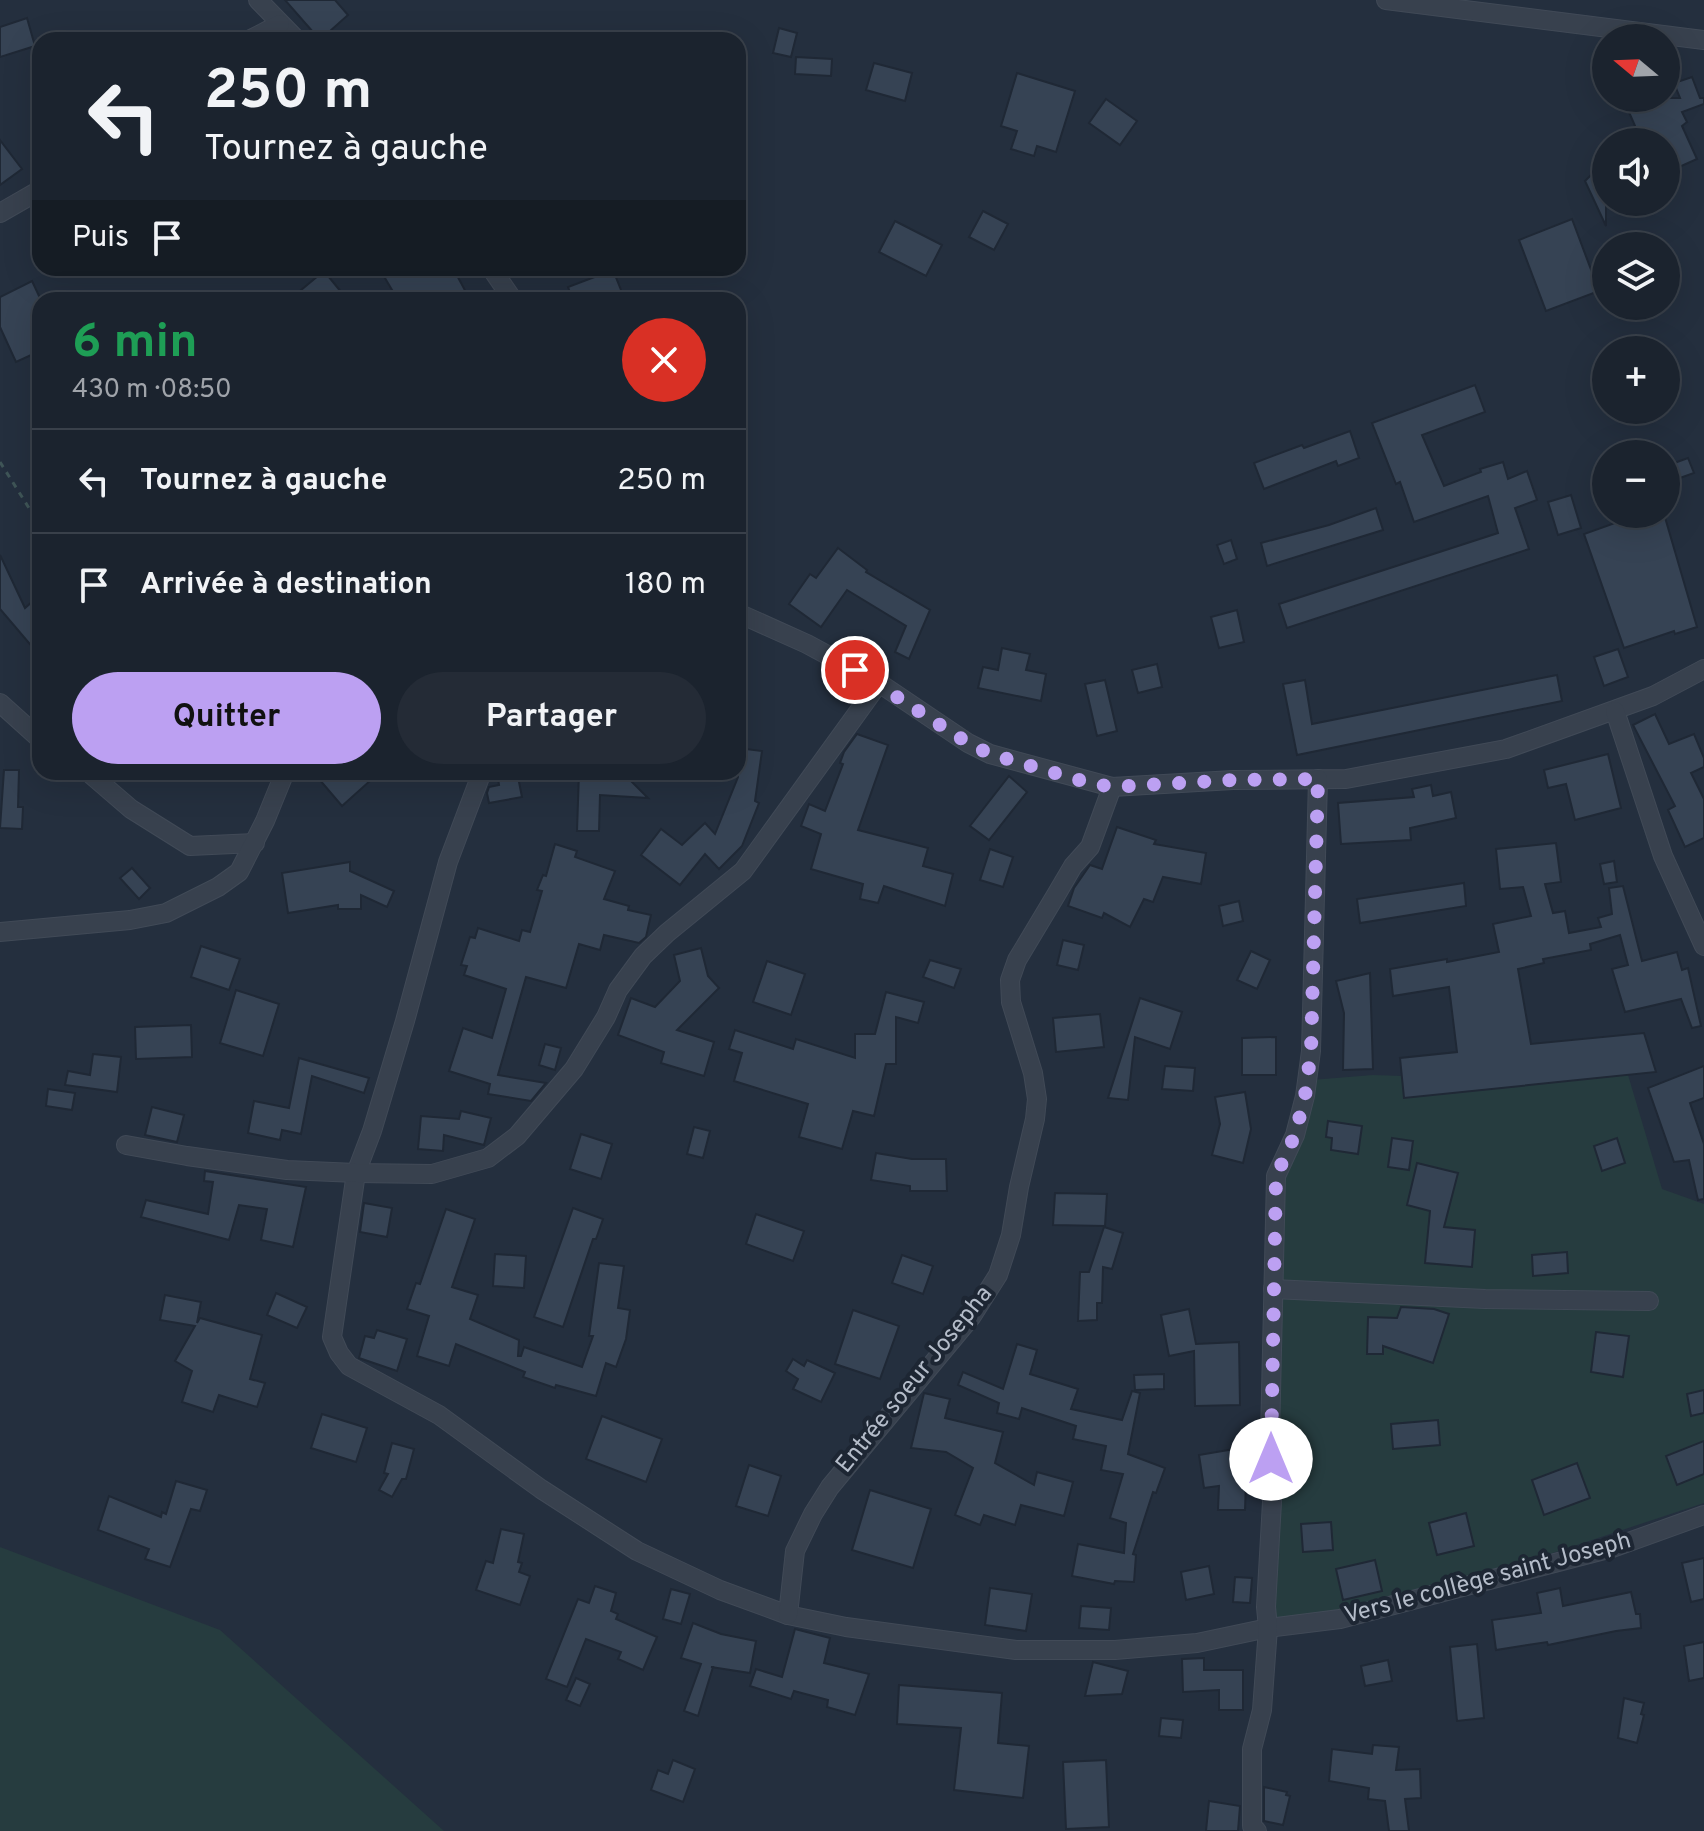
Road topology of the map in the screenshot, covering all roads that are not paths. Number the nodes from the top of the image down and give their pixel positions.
1 (258, 0) edge
2 (1386, 0) edge
3 (280, 24) junction
4 (264, 32) edge
5 (288, 32) edge
6 (1704, 40) edge
7 (32, 195) edge
8 (0, 213) edge
9 (746, 617) edge
10 (1704, 669) edge
11 (879, 683) junction
12 (0, 703) edge
13 (1615, 711) junction
14 (32, 732) edge
15 (1318, 779) junction
16 (97, 780) edge
17 (282, 780) edge
18 (479, 780) edge
19 (1112, 787) junction
20 (255, 843) junction
21 (0, 932) edge
22 (1704, 946) edge
23 (126, 1145) dead end
24 (356, 1173) junction
25 (1273, 1289) junction
26 (1649, 1301) dead end
27 (1704, 1515) edge
28 (788, 1615) junction
29 (1268, 1628) junction
30 (1257, 1831) edge

1 - 3 street
2 - 6 street
3 - 4 street
3 - 5 street
7 - 8 street
9 - 11 street
10 - 13 street
11 - 19 street
11 - 24 street
12 - 14 street
13 - 15 street
13 - 22 street
15 - 19 street
15 - 25 street
16 - 20 street
17 - 20 street
18 - 24 street, Vers le collège saint Joseph
19 - 28 street, Entrée soeur Josepha
20 - 21 street
23 - 24 street
24 - 28 street, Vers le collège saint Joseph
25 - 26 street
25 - 29 street
27 - 29 street, Vers le collège saint Joseph
28 - 29 street, Vers le collège saint Joseph
29 - 30 street

